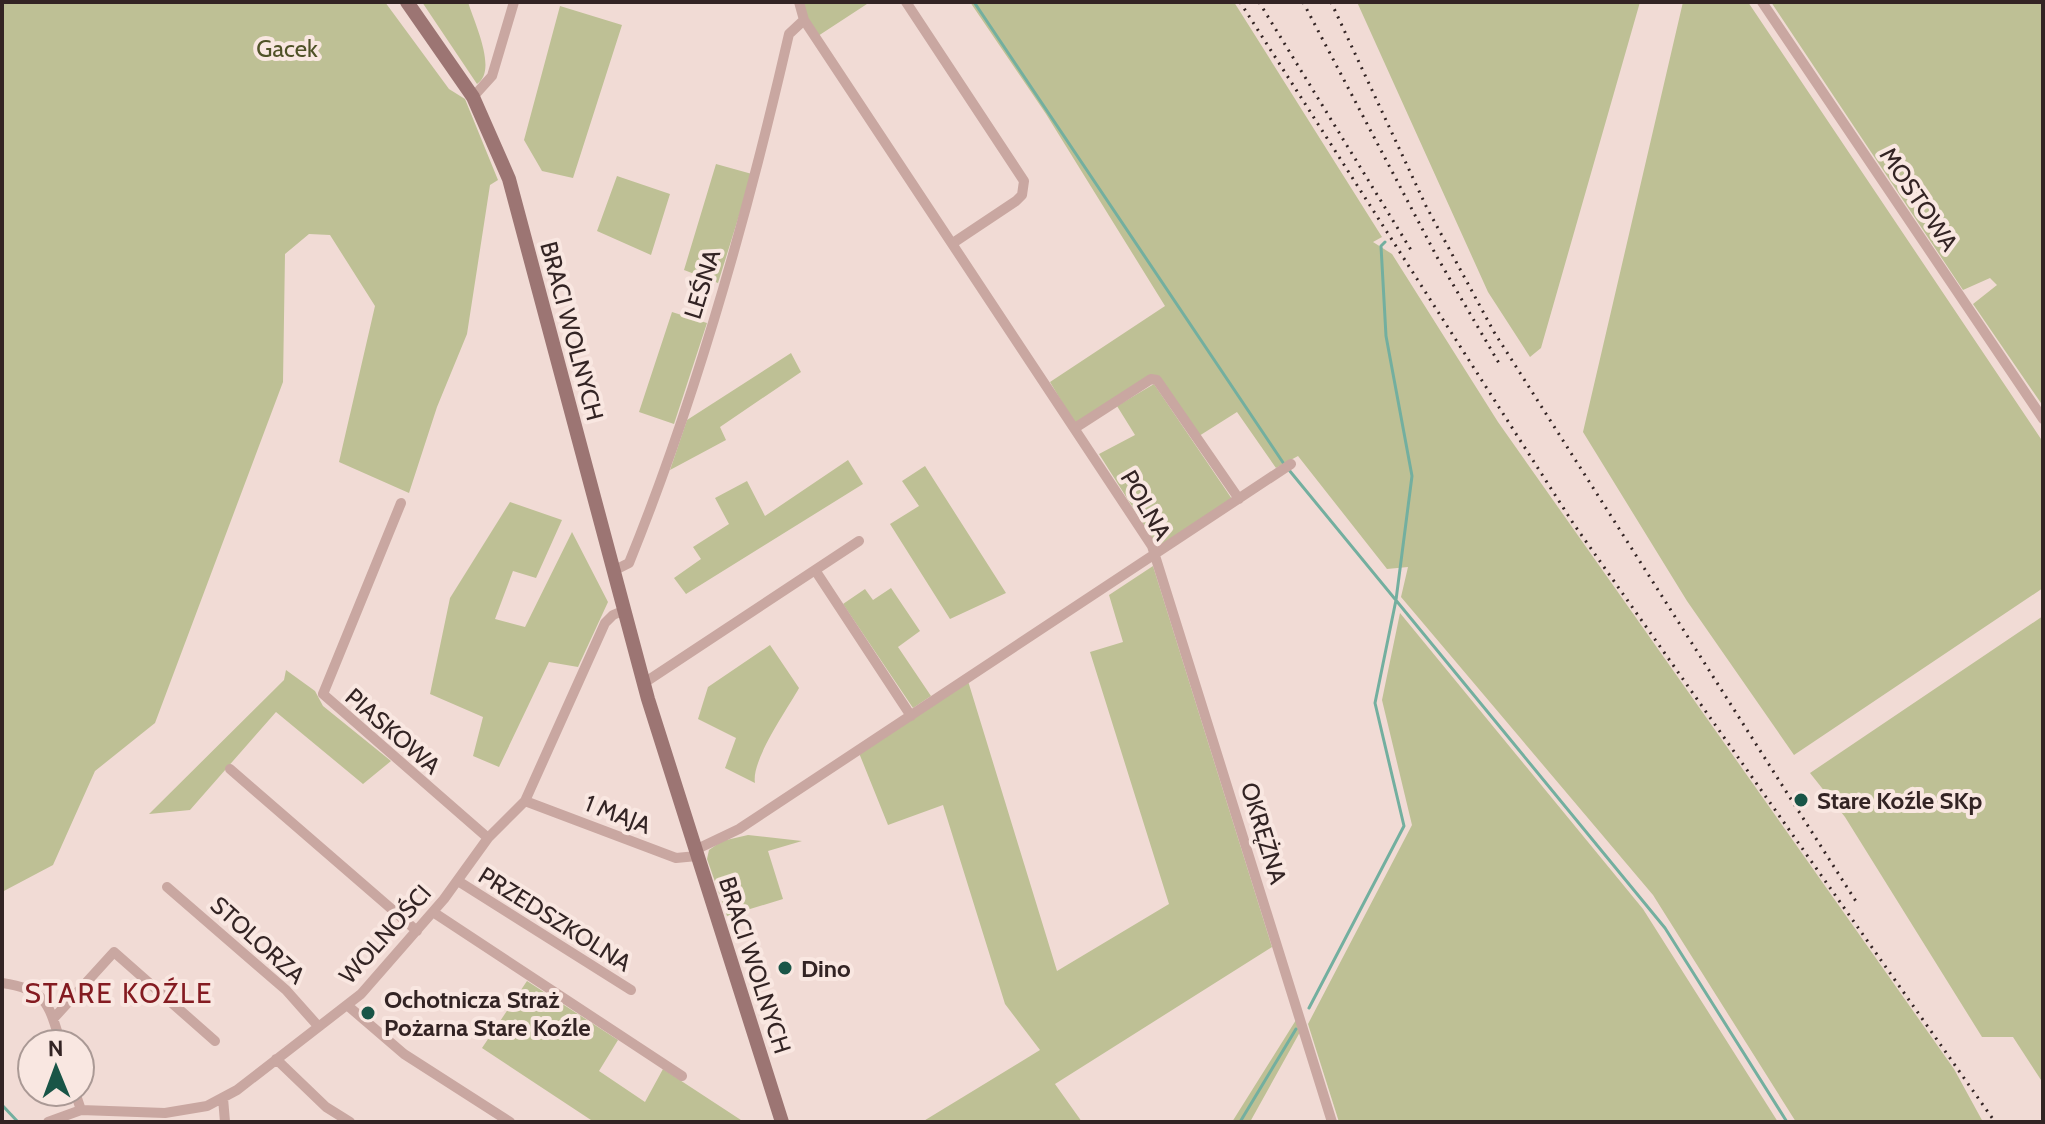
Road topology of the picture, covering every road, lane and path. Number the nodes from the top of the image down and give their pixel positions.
1 (407, 2) edge
2 (514, 2) edge
3 (799, 2) edge
4 (906, 2) edge
5 (1762, 2) edge
6 (804, 20) junction
7 (473, 97) junction
8 (953, 243) junction
9 (2043, 419) edge
10 (1075, 428) junction
11 (1287, 466) dead end
12 (1239, 499) junction
13 (401, 503) dead end
14 (859, 541) dead end
15 (1156, 556) junction
16 (615, 570) junction
17 (815, 570) junction
18 (625, 610) junction
19 (644, 683) junction
20 (911, 716) junction
21 (230, 769) dead end
22 (525, 801) junction
23 (488, 838) junction
24 (696, 853) junction
25 (458, 881) junction
26 (167, 887) dead end
27 (433, 912) junction
28 (417, 931) junction
29 (2, 983) edge
30 (631, 990) dead end
31 (347, 1005) junction
32 (53, 1019) junction
33 (318, 1026) junction
34 (56, 1028) edge
35 (215, 1041) dead end
36 (276, 1059) junction
37 (682, 1076) dead end
38 (223, 1098) junction
39 (81, 1110) joint
40 (48, 1122) edge
41 (225, 1122) edge
42 (350, 1122) edge
43 (510, 1122) edge
44 (782, 1122) edge
45 (1332, 1122) edge

1 - 7 main road, BRACI WOLNYCH
2 - 7 street
3 - 6 street
4 - 8 street
5 - 9 street, MOSTOWA
6 - 8 street, POLNA
6 - 16 street, LEŚNA
7 - 16 main road, BRACI WOLNYCH
8 - 10 street, POLNA
10 - 12 street
10 - 15 street, POLNA
11 - 12 street
12 - 15 street
13 - 23 street, PIASKOWA
14 - 17 street
15 - 20 street, POLNA
15 - 45 street, OKRĘŻNA
16 - 18 main road, BRACI WOLNYCH
17 - 19 street
17 - 20 street
18 - 19 main road, BRACI WOLNYCH
18 - 22 street, WOLNOŚCI
19 - 24 main road, BRACI WOLNYCH
20 - 24 street, POLNA
21 - 28 street
22 - 23 street, WOLNOŚCI
22 - 24 street, 1 MAJA
23 - 25 street, WOLNOŚCI
24 - 44 main road, BRACI WOLNYCH
25 - 27 street, WOLNOŚCI
25 - 30 street, PRZEDSZKOLNA
26 - 33 street, STOLORZA
27 - 28 street, WOLNOŚCI
27 - 37 street
28 - 31 street, WOLNOŚCI
29 - 32 street
31 - 33 street, WOLNOŚCI
31 - 43 street
32 - 34 street
32 - 35 street
33 - 36 street, WOLNOŚCI
36 - 38 street, WOLNOŚCI
36 - 42 street
38 - 39 street, WOLNOŚCI
38 - 41 street
39 - 40 street, WOLNOŚCI

